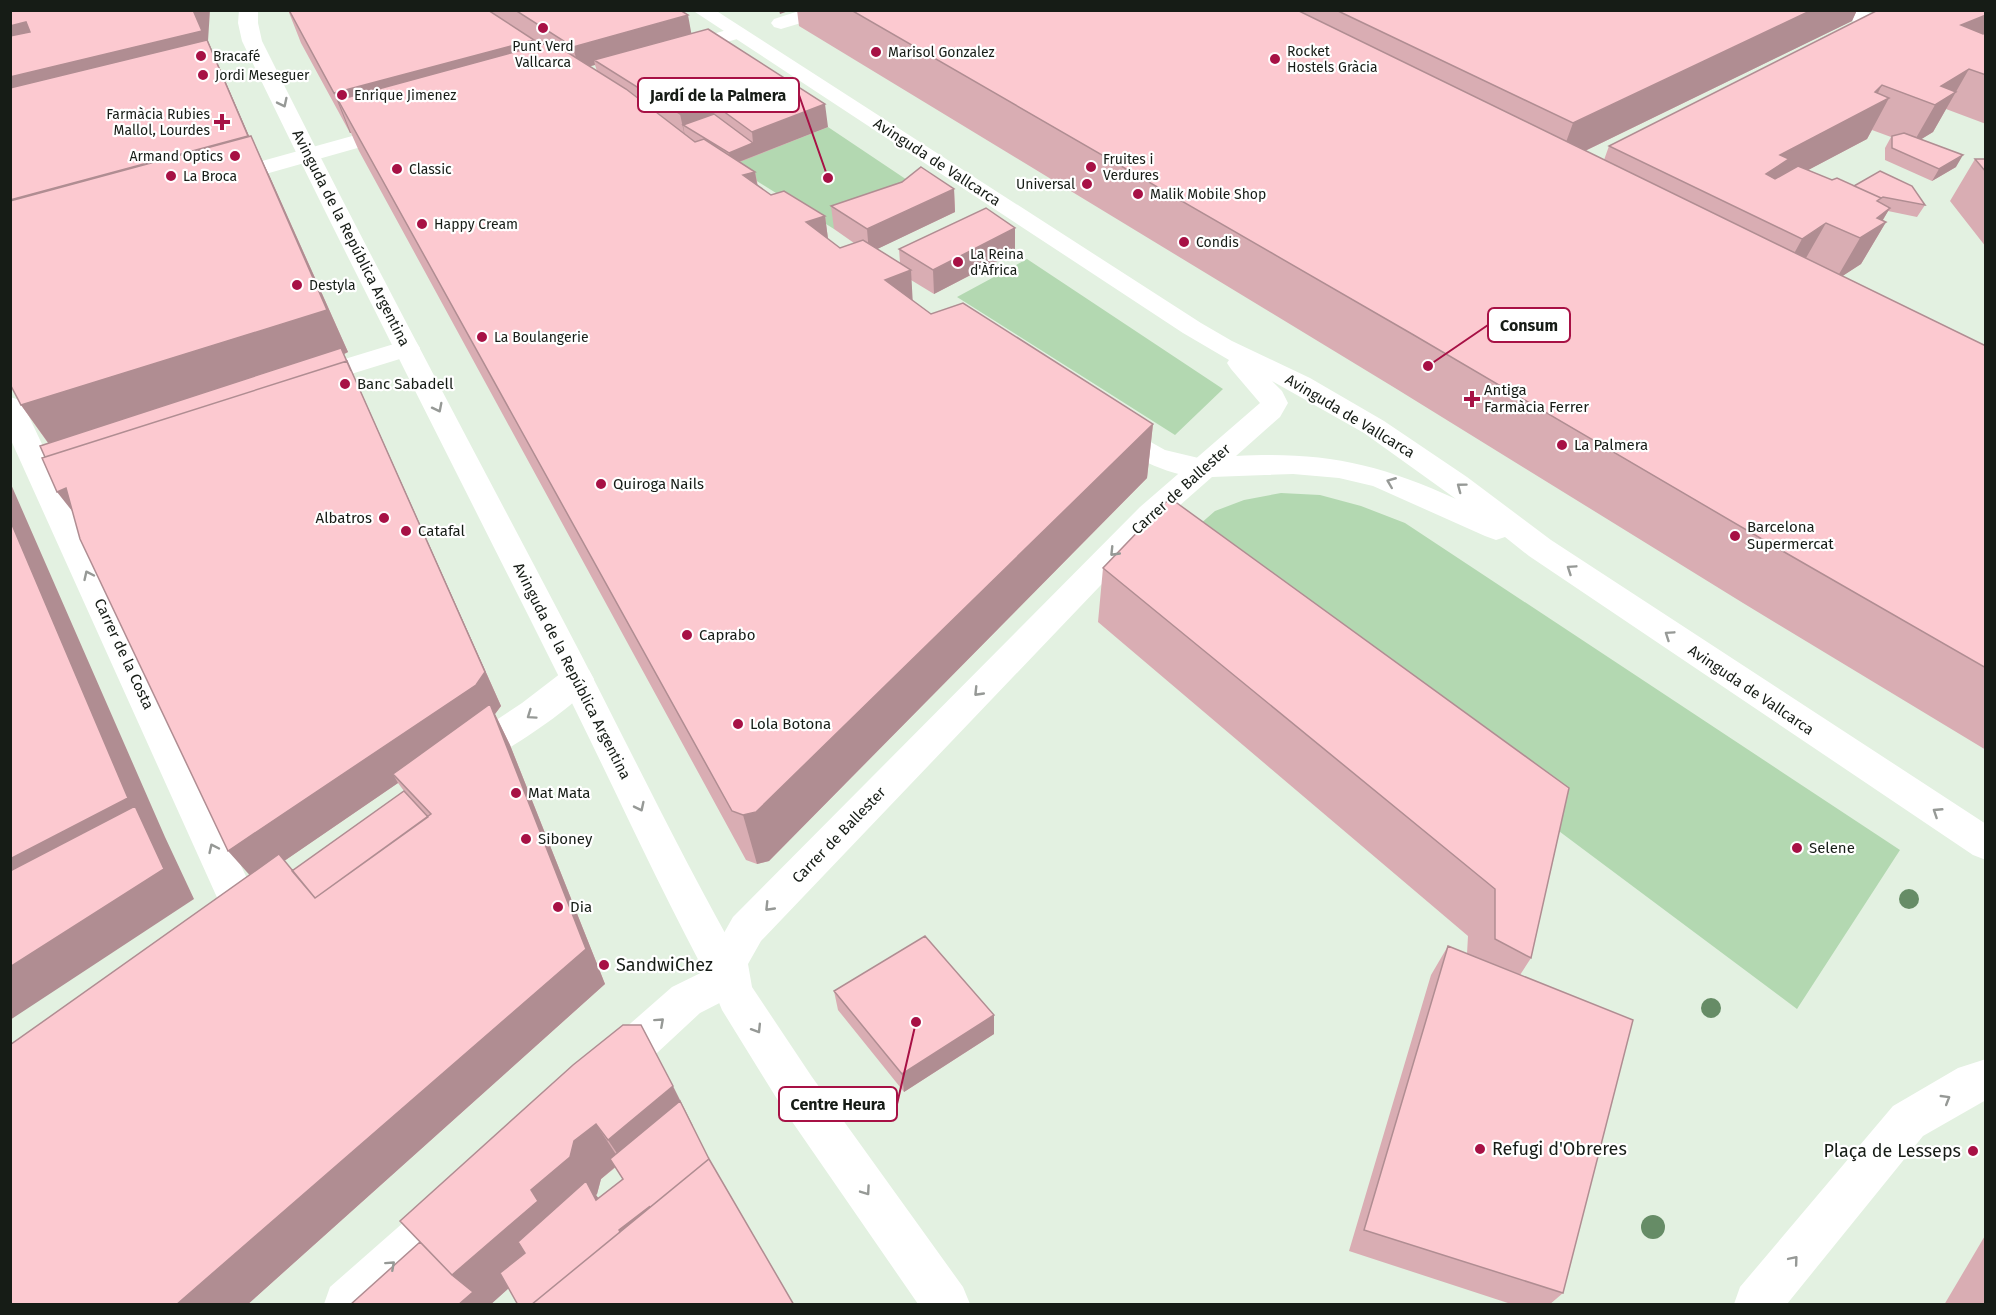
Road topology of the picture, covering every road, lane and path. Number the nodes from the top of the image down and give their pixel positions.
1 (249, 10) edge
2 (701, 10) edge
3 (824, 10) edge
4 (1840, 10) edge
5 (781, 22) dead end
6 (736, 33) junction
7 (1856, 35) edge
8 (657, 56) edge
9 (420, 123) edge
10 (308, 155) junction
11 (205, 184) edge
12 (1223, 347) junction
13 (407, 348) junction
14 (286, 387) edge
15 (10, 406) edge
16 (1092, 419) edge
17 (1202, 468) junction
18 (1540, 548) junction
19 (577, 679) junction
20 (434, 779) edge
21 (1986, 844) edge
22 (238, 903) edge
23 (729, 978) junction
24 (1986, 1079) edge
25 (584, 1091) edge
26 (479, 1186) edge
27 (347, 1305) edge
28 (946, 1305) edge
29 (1757, 1305) edge

1 -> 10 street, Avinguda de la República Argentina
2 - 6 street, Avinguda de Vallcarca
3 - 5 street
4 - 7 street
6 - 8 street
6 - 12 street, Avinguda de Vallcarca
9 - 10 street
10 - 11 street
10 - 13 street, Avinguda de la República Argentina
12 - 17 street, Carrer de Ballester
18 -> 12 street, Avinguda de Vallcarca
13 - 14 street
13 -> 19 street, Avinguda de la República Argentina
22 -> 15 street, Carrer de la Costa
16 - 17 street
18 -> 17 street
17 -> 23 street, Carrer de Ballester
21 -> 18 street, Avinguda de Vallcarca
19 -> 20 street
19 -> 23 street, Avinguda de la República Argentina
25 -> 23 street
23 -> 28 street, Avinguda de la República Argentina
29 -> 24 street
27 -> 26 street

